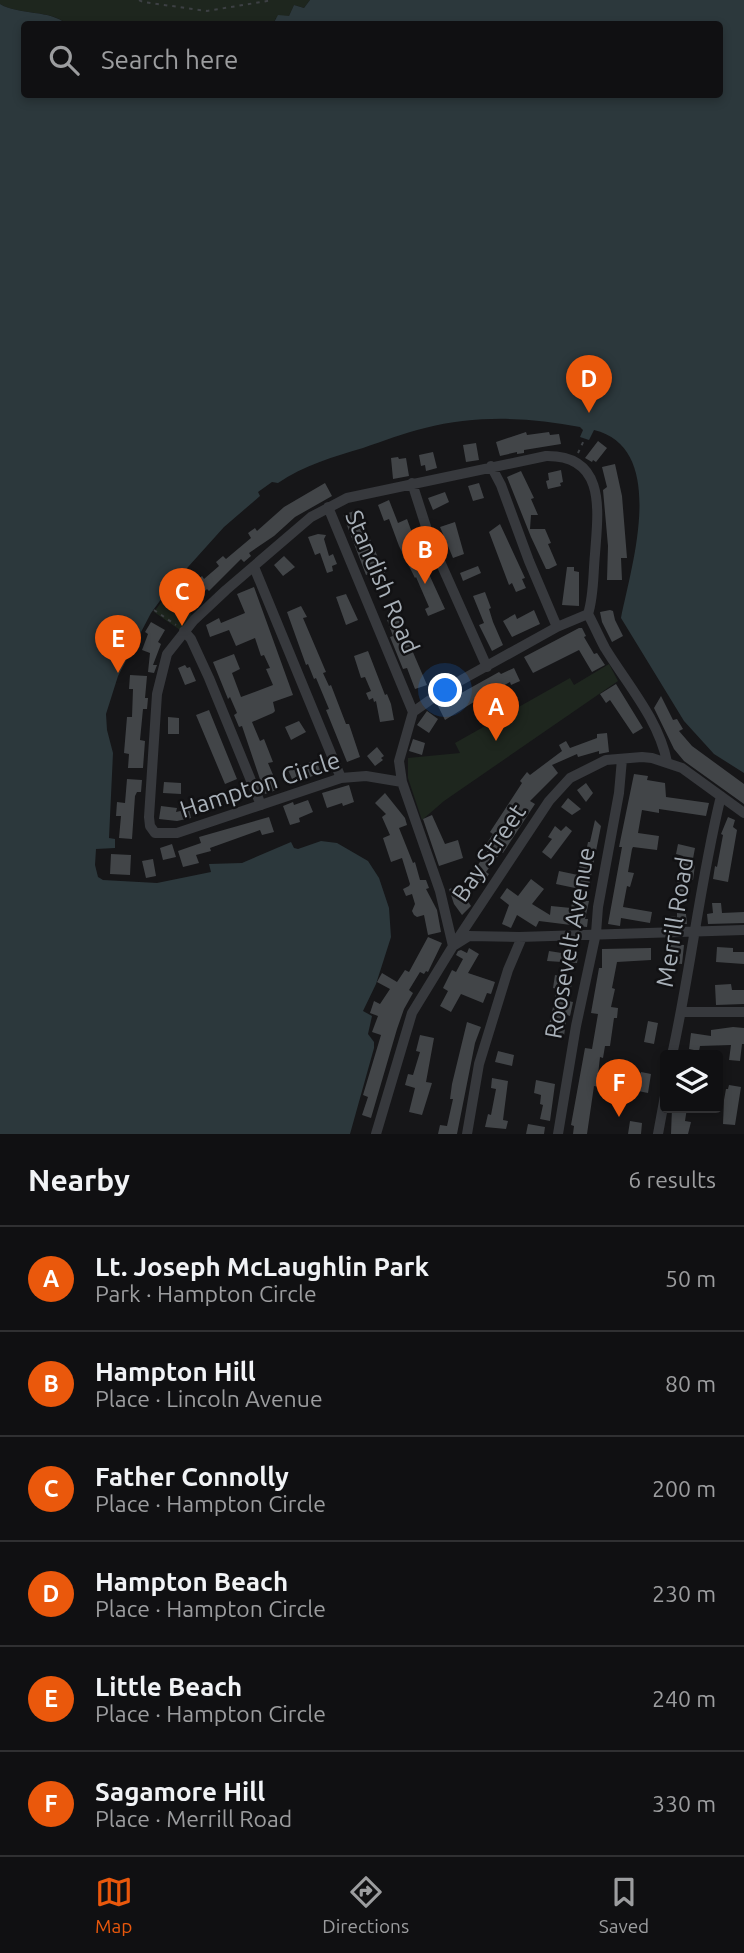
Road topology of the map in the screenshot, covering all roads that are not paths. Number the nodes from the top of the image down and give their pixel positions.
1 (491, 466) junction
2 (412, 483) junction
3 (328, 508) junction
4 (254, 567) junction
5 (588, 614) junction
6 (557, 627) junction
7 (184, 631) junction
8 (487, 667) junction
9 (413, 712) junction
10 (622, 759) junction
11 (667, 762) junction
12 (341, 778) junction
13 (402, 782) junction
14 (721, 796) junction
15 (261, 804) junction
16 (744, 813) edge
17 (744, 930) edge
18 (695, 931) junction
19 (596, 933) junction
20 (522, 937) junction
21 (453, 946) junction
22 (682, 1012) junction
23 (744, 1012) edge
24 (673, 1050) edge
25 (662, 1113) edge
26 (376, 1134) edge
27 (467, 1134) edge
28 (558, 1134) edge
29 (658, 1134) edge

1 - 2 street, Hampton Circle
1 - 5 street, Hampton Circle
1 - 6 street
2 - 3 street, Hampton Circle
2 - 8 street
3 - 4 street, Hampton Circle
3 - 9 street, Standish Road
4 - 7 street, Hampton Circle
4 - 12 street
5 - 6 street
5 - 11 street
6 - 8 street
7 - 15 street
7 - 15 street, Hampton Circle
8 - 9 street
9 - 13 street
10 - 11 street, Bay Street
10 - 19 street, Roosevelt Avenue
10 - 21 street, Bay Street
11 - 14 street, Bay Street
12 - 13 street, Hampton Circle
12 - 15 street, Hampton Circle
13 - 21 street
14 - 16 street, Bay Street
14 - 18 street, Merrill Road
17 - 18 street
18 - 19 street
18 - 22 street, Merrill Road
19 - 20 street
19 - 28 street, Roosevelt Avenue
20 - 21 street
20 - 27 street
21 - 26 street, Bay Street
22 - 23 street
22 - 24 street, Merrill Road
25 - 29 street

